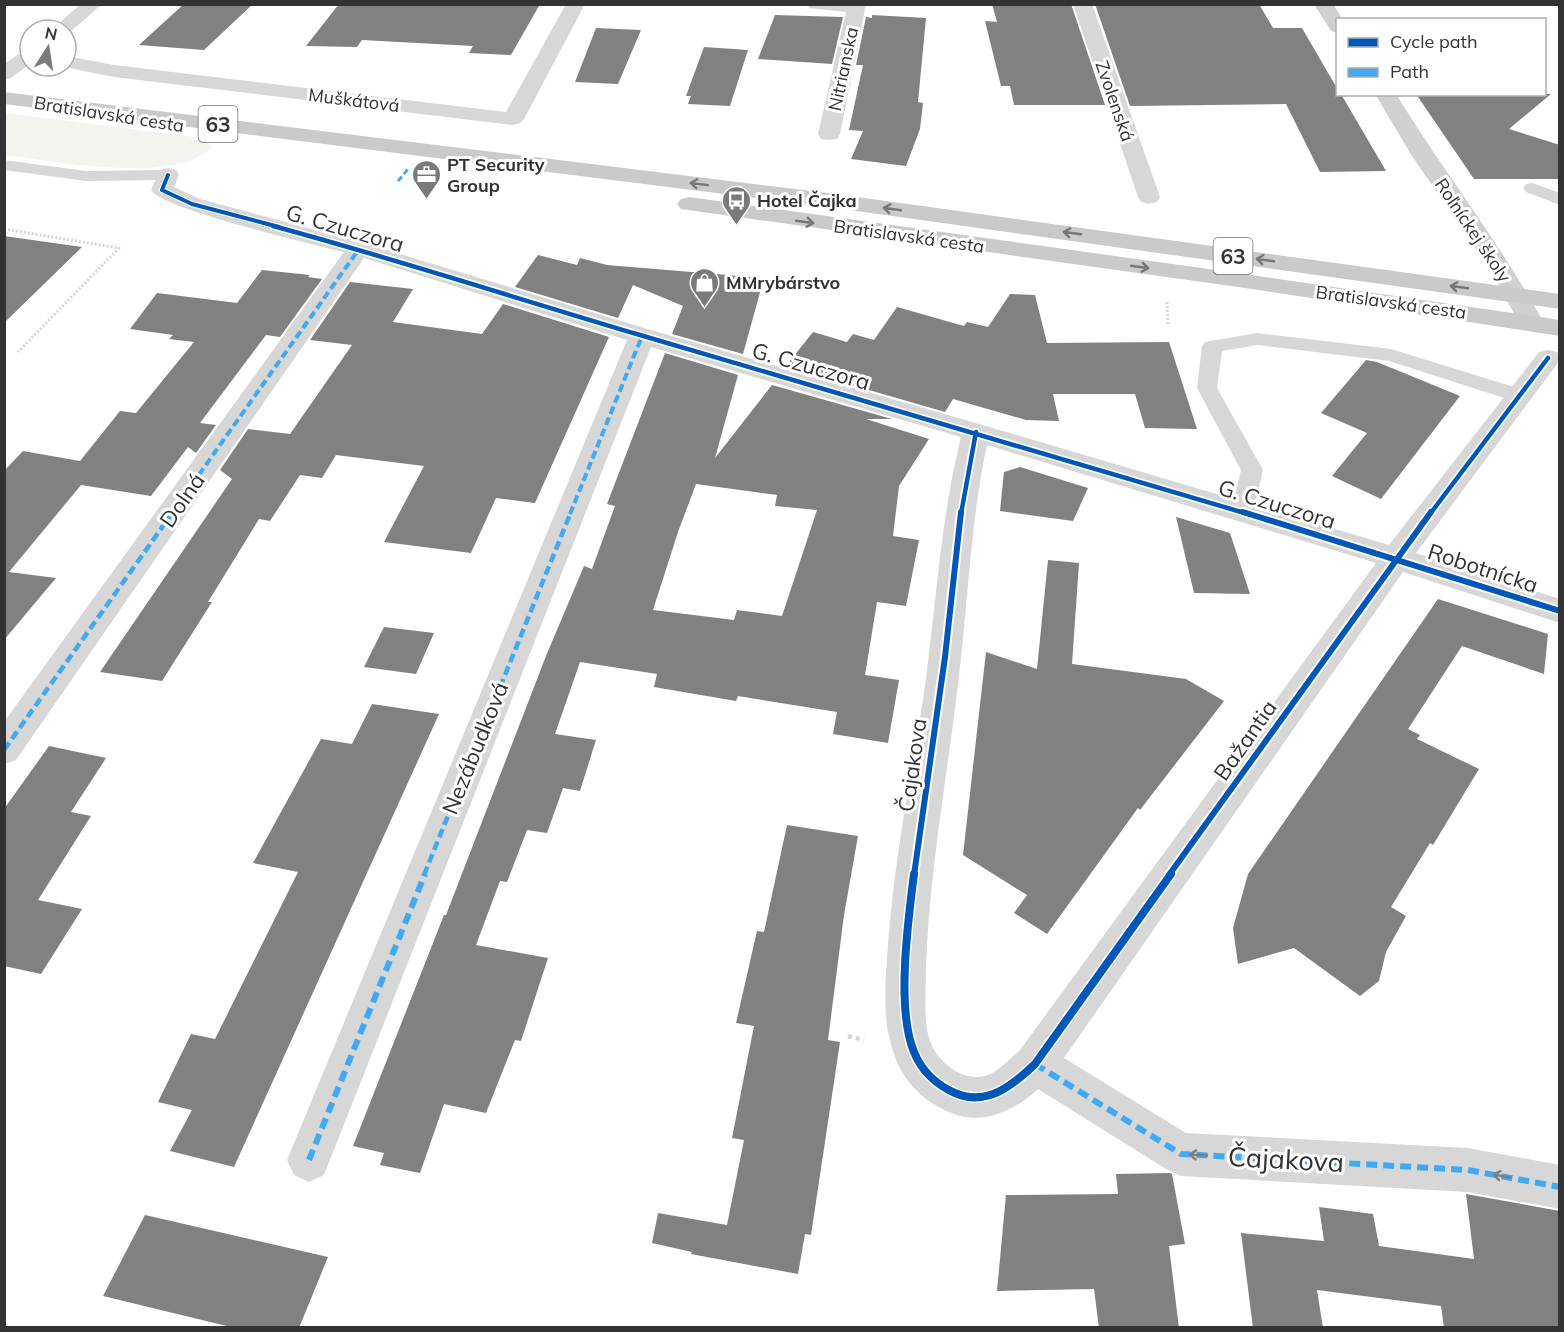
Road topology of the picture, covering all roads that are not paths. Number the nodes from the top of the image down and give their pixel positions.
1 (93, 4) edge
2 (576, 4) edge
3 (816, 4) edge
4 (1082, 4) edge
5 (1323, 4) edge
6 (857, 6) edge
7 (76, 18) edge
8 (1336, 24) edge
9 (18, 64) edge
10 (78, 64) edge
11 (4, 74) edge
12 (1386, 96) edge
13 (8, 99) edge
14 (829, 134) dead end
15 (4, 165) edge
16 (168, 175) joint
17 (1532, 188) dead end
18 (1149, 197) dead end
19 (1560, 200) edge
20 (359, 249) junction
21 (1516, 295) junction
22 (1560, 303) edge
23 (1531, 323) junction
24 (642, 336) junction
25 (1556, 350) edge
26 (1520, 396) junction
27 (976, 432) junction
28 (1242, 513) junction
29 (1396, 558) junction
30 (1560, 611) edge
31 (4, 750) edge
32 (1035, 1064) junction
33 (946, 1090) joint
34 (309, 1160) dead end
35 (1560, 1187) edge

1 - 7 street
2 - 10 street, Muškátová
3 - 6 street
4 - 18 street, Zvolenská
5 - 8 main road
6 - 14 street, Nitrianska
9 - 11 street
12 - 21 main road, Roľníckej školy
21 -> 13 main road, Bratislavská cesta / 63
13 -> 23 main road, Bratislavská cesta / 63
15 - 16 lane
16 - 20 street, G. Czuczora
17 - 19 lane
20 - 24 street, G. Czuczora
20 - 31 street, Dolná
21 - 22 main road, Bratislavská cesta / 63
21 - 23 main road, Roľníckej školy
23 - 25 street, Roľníckej školy
24 - 27 street, G. Czuczora
24 - 34 street, Nezábudková
25 - 26 street, Bažantia
26 - 28 lane
26 - 29 street, Bažantia
27 - 28 street, G. Czuczora
27 - 33 street, Čajakova
28 - 29 street, G. Czuczora
29 - 30 street, Robotnícka
29 - 32 street, Bažantia
32 - 33 street, Bažantia
35 -> 32 street, Čajakova

